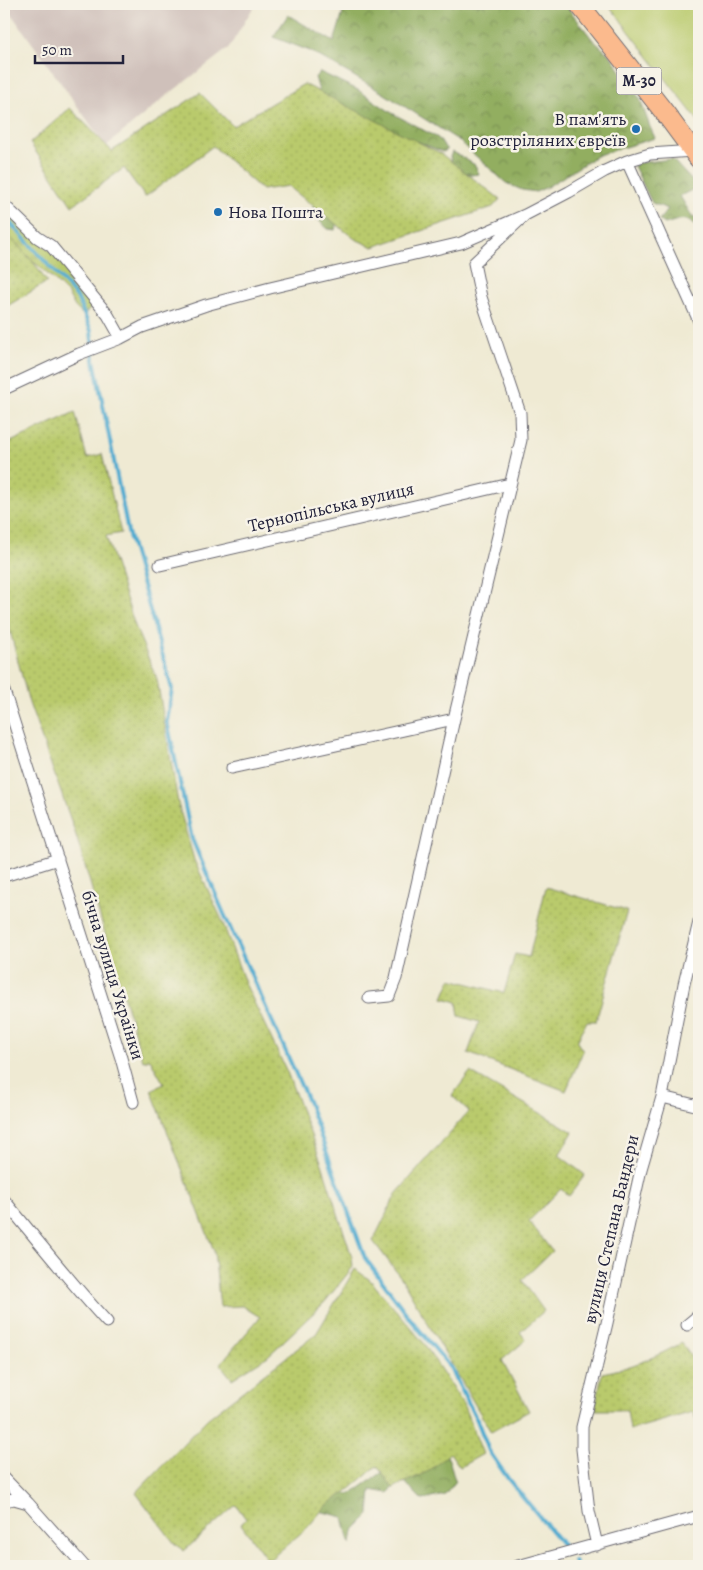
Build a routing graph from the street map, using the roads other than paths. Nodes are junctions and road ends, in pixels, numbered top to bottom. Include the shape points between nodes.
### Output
1 (579, 4) edge
2 (696, 155) edge
3 (627, 161) junction
4 (4, 205) edge
5 (525, 215) junction
6 (699, 321) edge
7 (121, 338) junction
8 (4, 389) edge
9 (510, 484) junction
10 (160, 565) dead end
11 (4, 691) edge
12 (454, 719) junction
13 (232, 768) dead end
14 (58, 859) junction
15 (4, 876) edge
16 (699, 922) edge
17 (369, 998) dead end
18 (662, 1098) junction
19 (133, 1102) dead end
20 (699, 1106) edge
21 (4, 1200) edge
22 (699, 1315) edge
23 (107, 1322) dead end
24 (687, 1324) dead end
25 (4, 1478) edge
26 (4, 1501) edge
27 (28, 1503) junction
28 (699, 1516) edge
29 (597, 1545) junction
30 (84, 1566) edge
31 (518, 1566) edge

1 - 2 highway, М-30
2 - 3 street via 650,154
3 - 5 street
3 - 6 street
4 - 7 street via 51,246 108,315
5 - 7 street via 461,243 206,305 142,327
5 - 9 street via 474,263 481,296 520,413 521,440
7 - 8 street
9 - 10 street, Тернопільська вулиця
9 - 12 street
11 - 14 street, бічна вулиця Українки
12 - 13 street
12 - 17 street via 396,978 389,996
14 - 15 street
14 - 19 street, бічна вулиця Українки
16 - 18 street, вулиця Степана Бандери
18 - 20 street
18 - 29 street, вулиця Степана Бандери via 641,1169 582,1427 589,1511
21 - 23 street via 68,1280
22 - 24 street
25 - 27 street
26 - 27 street via 14,1499
27 - 30 street
28 - 29 street
29 - 31 street

